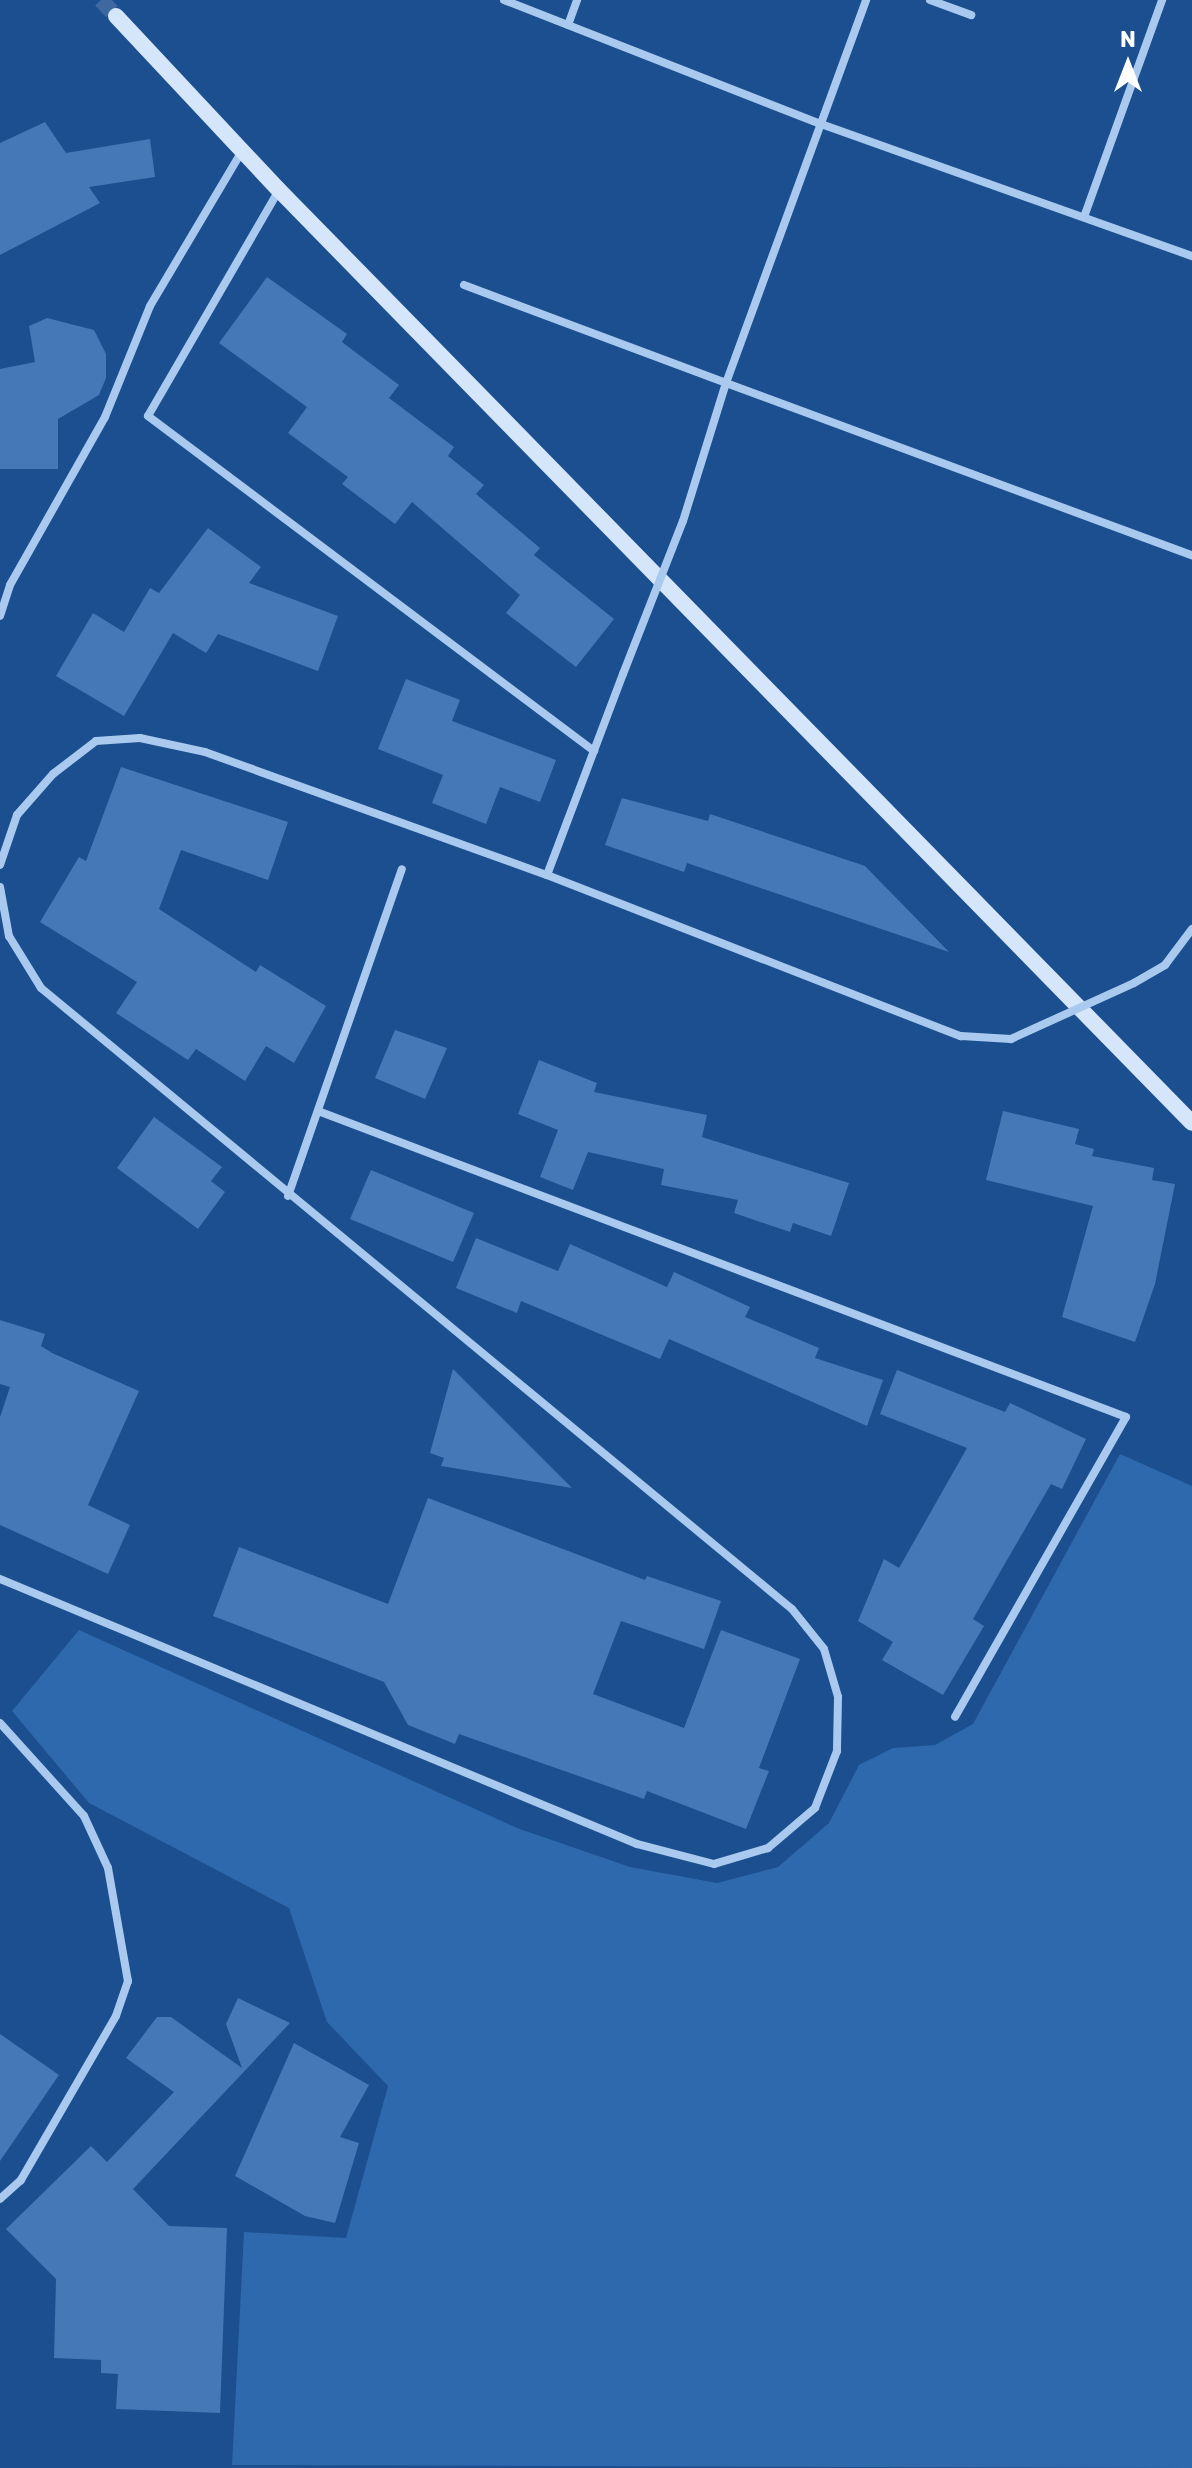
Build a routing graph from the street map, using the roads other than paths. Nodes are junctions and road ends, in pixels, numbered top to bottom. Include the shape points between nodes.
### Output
1 (504, 0) edge
2 (577, 0) edge
3 (866, 0) edge
4 (930, 0) edge
5 (1162, 0) edge
6 (971, 15) dead end
7 (116, 16) tunnel mouth
8 (568, 25) junction
9 (821, 124) junction
10 (242, 151) junction
11 (279, 190) junction
12 (1084, 217) junction
13 (1192, 256) edge
14 (464, 285) dead end
15 (726, 383) junction
16 (1192, 555) edge
17 (0, 616) edge
18 (594, 751) junction
19 (0, 865) edge
20 (402, 869) dead end
21 (547, 875) junction
22 (0, 887) edge
23 (1192, 929) edge
24 (318, 1111) junction
25 (1192, 1123) edge
26 (288, 1196) junction
27 (0, 1579) edge
28 (955, 1717) dead end
29 (0, 1723) edge
30 (0, 2199) edge

1 - 8 street
2 - 8 street
3 - 9 street
4 - 6 street
5 - 12 street
7 - 10 street
8 - 9 street
9 - 12 street
9 - 15 street
10 - 11 street
10 - 17 street via 150,306 105,417 10,585
11 - 18 street via 148,416
11 - 25 street
12 - 13 street
14 - 15 street
15 - 16 street
15 - 18 street, bridge via 683,521
18 - 21 street
19 - 21 street via 17,815 53,774 96,741 140,738 205,752
20 - 24 street
21 - 23 street, bridge via 961,1036 1011,1039 1134,983 1165,965
22 - 26 street via 9,936 41,988
24 - 26 street
24 - 28 street via 1126,1417
26 - 27 street via 792,1609 824,1649 838,1697 837,1751 815,1808 768,1848 714,1864 637,1844
29 - 30 street via 84,1816 108,1868 128,1981 116,2016 21,2180

